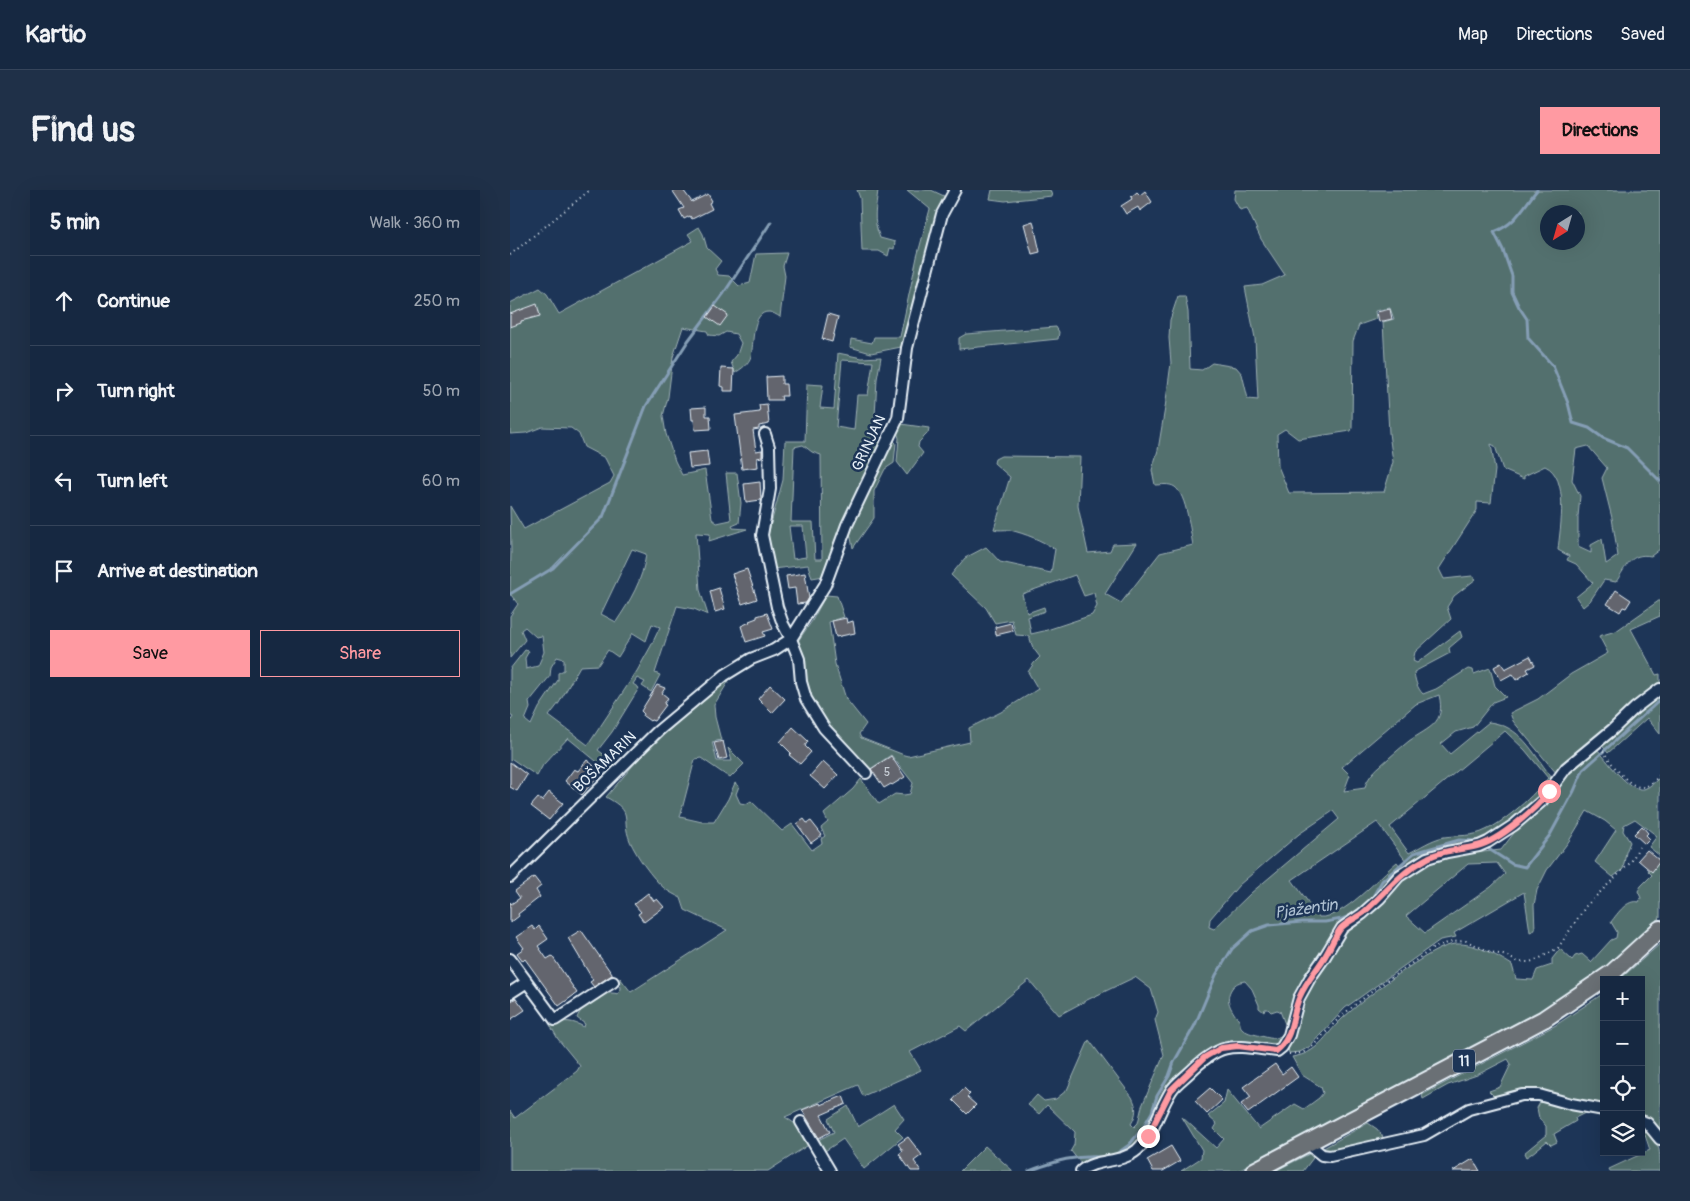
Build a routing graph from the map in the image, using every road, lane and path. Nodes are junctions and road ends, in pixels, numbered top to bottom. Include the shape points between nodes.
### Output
1 (590, 190) edge
2 (955, 190) edge
3 (510, 255) edge
4 (765, 434) dead end
5 (792, 639) junction
6 (726, 675) joint
7 (1660, 689) edge
8 (1602, 750) dead end
9 (866, 773) dead end
10 (1660, 774) edge
11 (1639, 847) dead end
12 (510, 877) edge
13 (1660, 929) edge
14 (510, 959) edge
15 (527, 982) junction
16 (613, 982) dead end
17 (510, 994) edge
18 (1276, 1051) junction
19 (1600, 1109) edge
20 (801, 1122) dead end
21 (1645, 1123) edge
22 (1660, 1139) edge
23 (1307, 1143) junction
24 (830, 1171) edge
25 (1081, 1171) edge
26 (1254, 1171) edge

1 - 3 path
2 - 5 street, GRINJAN via 942,214 907,348 898,418 847,525 825,585
4 - 5 street via 769,447 770,489 762,535 777,607
5 - 6 street, GRINJAN
5 - 9 street via 806,699 824,728
6 - 12 street, BOŠAMARIN via 658,731
7 - 18 street via 1566,768 1542,801 1514,825 1484,844 1427,858 1399,876 1374,903 1342,928 1299,998 1289,1035
8 - 10 path via 1621,775 1634,785 1648,785
11 - 18 path via 1630,862 1586,906 1558,948 1551,953 1530,962 1519,962 1466,941 1450,942 1432,949 1379,986 1341,1016 1311,1048 1292,1055
13 - 23 main road, 11 via 1612,973 1544,1019
14 - 15 street
15 - 16 street via 556,1020
15 - 17 street
18 - 25 street via 1238,1046 1221,1048 1205,1057 1171,1090 1148,1136 1136,1150 1122,1158 1087,1166
19 - 23 street via 1539,1095 1522,1095 1469,1109 1424,1135 1330,1156 1322,1156
20 - 24 street
21 - 22 street
23 - 26 main road, 11

